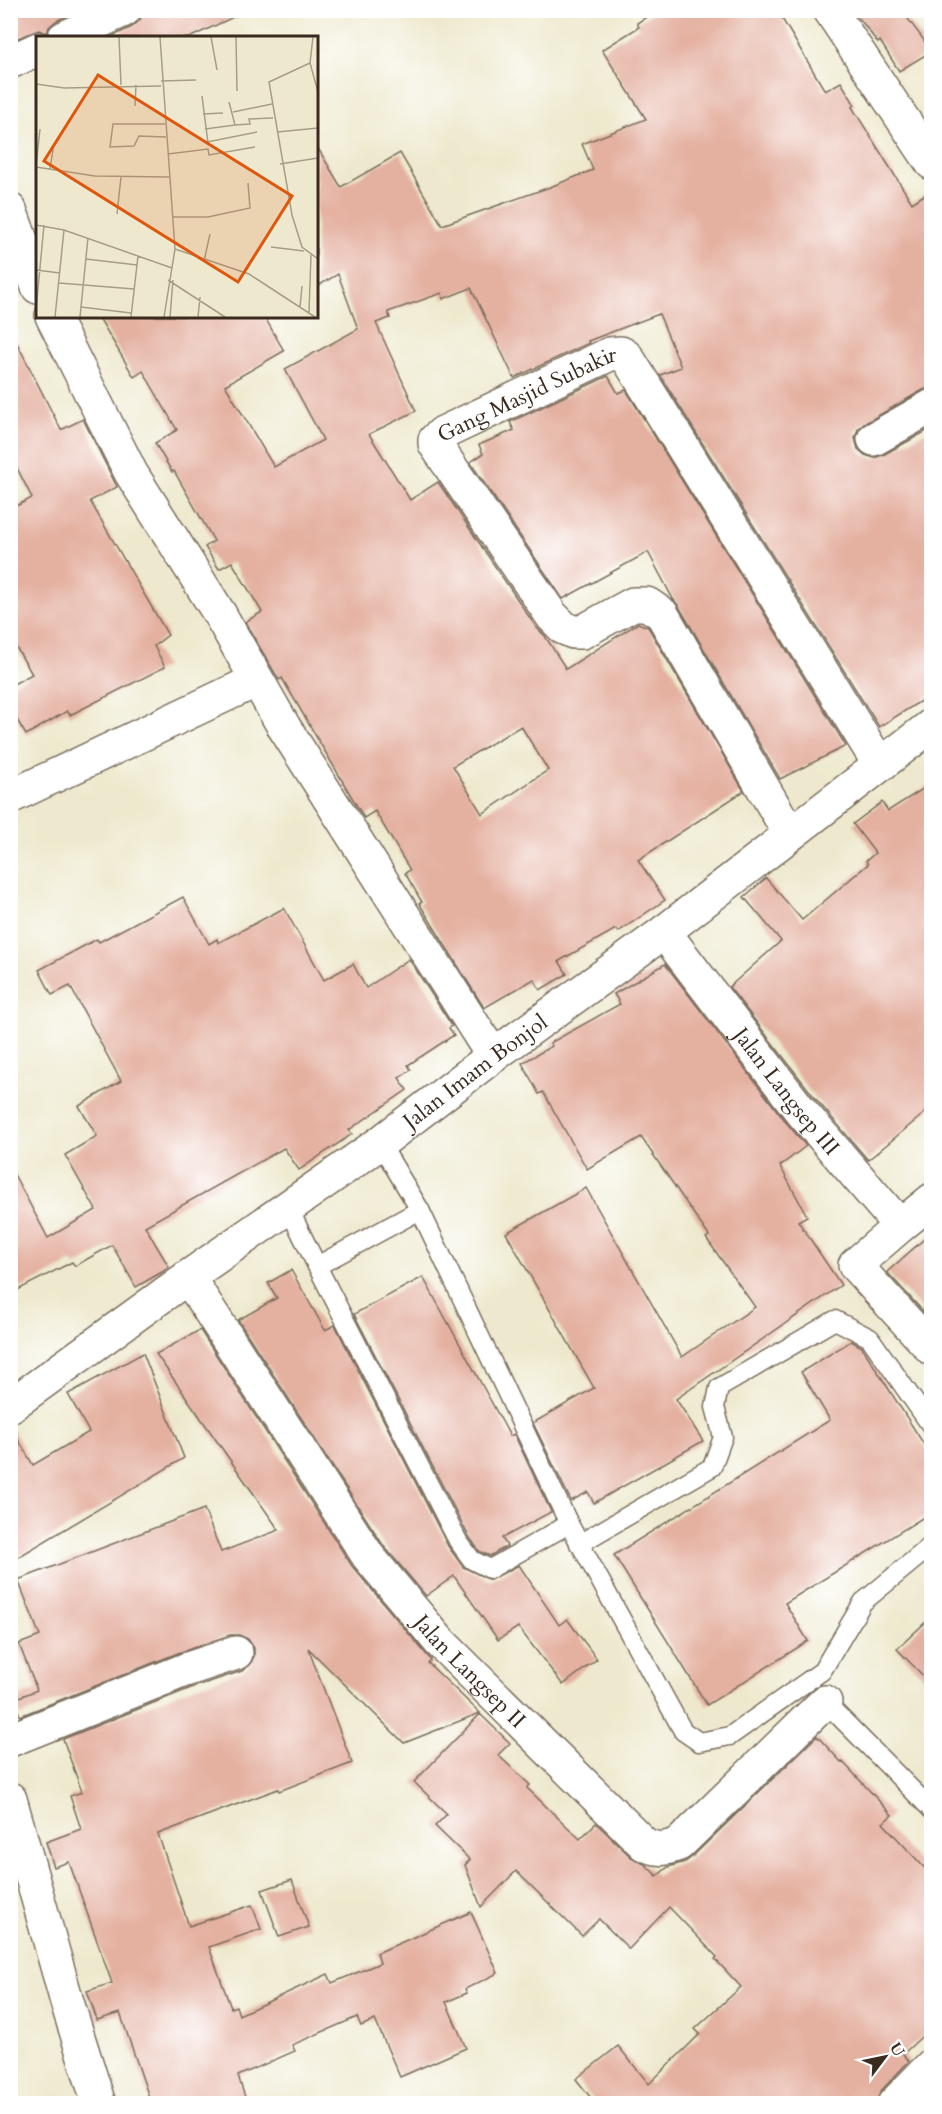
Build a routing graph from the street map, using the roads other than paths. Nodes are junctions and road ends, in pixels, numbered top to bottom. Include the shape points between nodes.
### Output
1 (124, 10) edge
2 (830, 10) edge
3 (68, 36) edge
4 (36, 51) edge
5 (10, 62) edge
6 (932, 163) edge
7 (10, 210) edge
8 (36, 281) edge
9 (53, 318) edge
10 (932, 406) edge
11 (874, 439) dead end
12 (257, 680) junction
13 (932, 725) edge
14 (880, 765) junction
15 (10, 797) edge
16 (790, 834) junction
17 (664, 932) junction
18 (493, 1056) junction
19 (380, 1143) junction
20 (932, 1200) edge
21 (288, 1207) junction
22 (420, 1210) junction
23 (890, 1235) junction
24 (317, 1266) junction
25 (188, 1277) junction
26 (932, 1349) edge
27 (10, 1406) edge
28 (932, 1427) edge
29 (569, 1524) junction
30 (579, 1544) junction
31 (932, 1545) edge
32 (236, 1653) dead end
33 (825, 1702) joint
34 (10, 1740) edge
35 (10, 1799) edge
36 (932, 1810) edge
37 (932, 2065) edge
38 (99, 2103) edge
39 (894, 2103) edge

1 - 3 street
2 - 6 street
4 - 5 street
7 - 8 street
9 - 12 street via 131,473
10 - 11 street
12 - 15 street
12 - 18 street
13 - 14 street, Jalan Imam Bonjol
14 - 16 street, Jalan Imam Bonjol
14 - 16 street, Gang Masjid Subakir via 627,357 610,354 435,440 542,603 564,628 582,632 633,604 647,604 662,614
16 - 17 street, Jalan Imam Bonjol
17 - 18 street, Jalan Imam Bonjol
17 - 23 street, Jalan Langsep III
18 - 19 street, Jalan Imam Bonjol
19 - 21 street, Jalan Imam Bonjol
19 - 22 lane
20 - 23 street
21 - 24 lane
21 - 25 street, Jalan Imam Bonjol
22 - 24 lane
22 - 29 lane
23 - 26 street via 855,1265
24 - 29 lane via 458,1541 472,1560 490,1569
25 - 27 street, Jalan Imam Bonjol
25 - 33 street, Jalan Langsep II via 368,1556 439,1641 644,1844 663,1850 679,1844
28 - 30 lane via 870,1338 835,1320 719,1388 716,1407 723,1437 712,1467
29 - 30 lane
30 - 31 lane via 683,1731 699,1742 730,1736 822,1671 863,1602
32 - 34 street
33 - 36 lane
35 - 38 street
37 - 39 street

